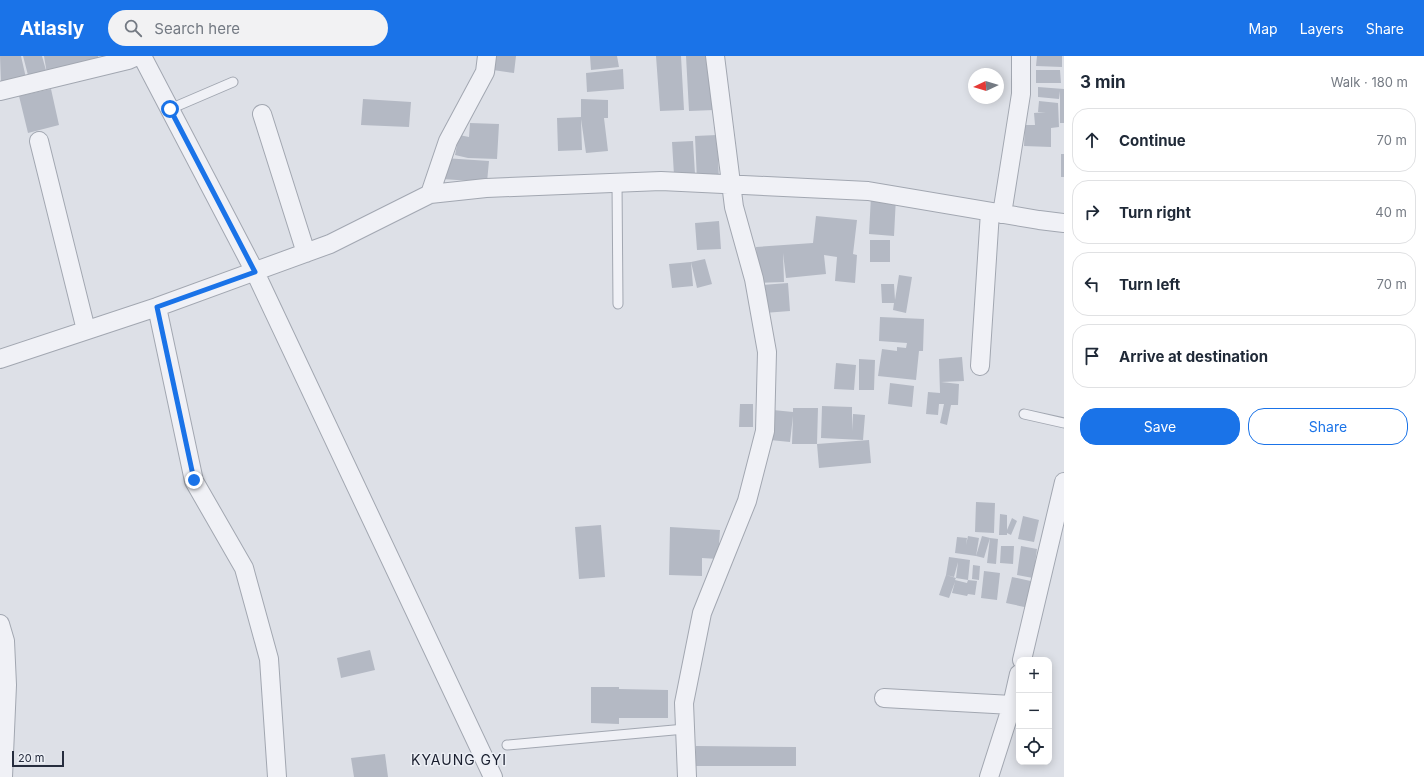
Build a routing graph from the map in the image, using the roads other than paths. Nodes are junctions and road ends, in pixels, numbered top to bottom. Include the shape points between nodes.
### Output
1 (137, 56) edge
2 (142, 56) edge
3 (487, 56) edge
4 (715, 56) edge
5 (1021, 56) edge
6 (233, 82) dead end
7 (0, 91) edge
8 (170, 109) junction
9 (262, 114) dead end
10 (39, 141) dead end
11 (617, 183) junction
12 (731, 184) junction
13 (430, 194) junction
14 (996, 213) junction
15 (1064, 222) edge
16 (306, 253) junction
17 (255, 272) junction
18 (618, 304) dead end
19 (157, 307) junction
20 (86, 330) junction
21 (0, 359) edge
22 (980, 366) dead end
23 (1024, 414) dead end
24 (1064, 423) edge
25 (1064, 482) edge
26 (0, 624) edge
27 (1023, 657) edge
28 (1016, 687) edge
29 (884, 698) dead end
30 (1012, 704) junction
31 (685, 729) junction
32 (507, 745) dead end
33 (4, 777) edge
34 (277, 777) edge
35 (493, 777) edge
36 (687, 777) edge
37 (989, 777) edge

1 - 7 street
2 - 8 street
3 - 13 street via 485,72 448,141
4 - 12 street
5 - 14 street via 1021,94
6 - 8 lane
8 - 17 street
9 - 16 street
10 - 20 street
11 - 12 street via 661,181
11 - 13 street via 486,188
11 - 18 lane
12 - 14 street via 868,191
12 - 31 street via 734,207 754,279 767,352 765,431 748,501 702,613 684,703
13 - 16 street via 330,244
14 - 15 street
14 - 22 street
16 - 17 street
17 - 19 street
17 - 35 street
19 - 20 street
19 - 34 street via 194,480 244,568 269,659
20 - 21 street
23 - 24 lane
25 - 27 street
26 - 33 street via 5,641 7,685
28 - 30 street
29 - 30 street
30 - 37 street
31 - 32 lane
31 - 36 street

